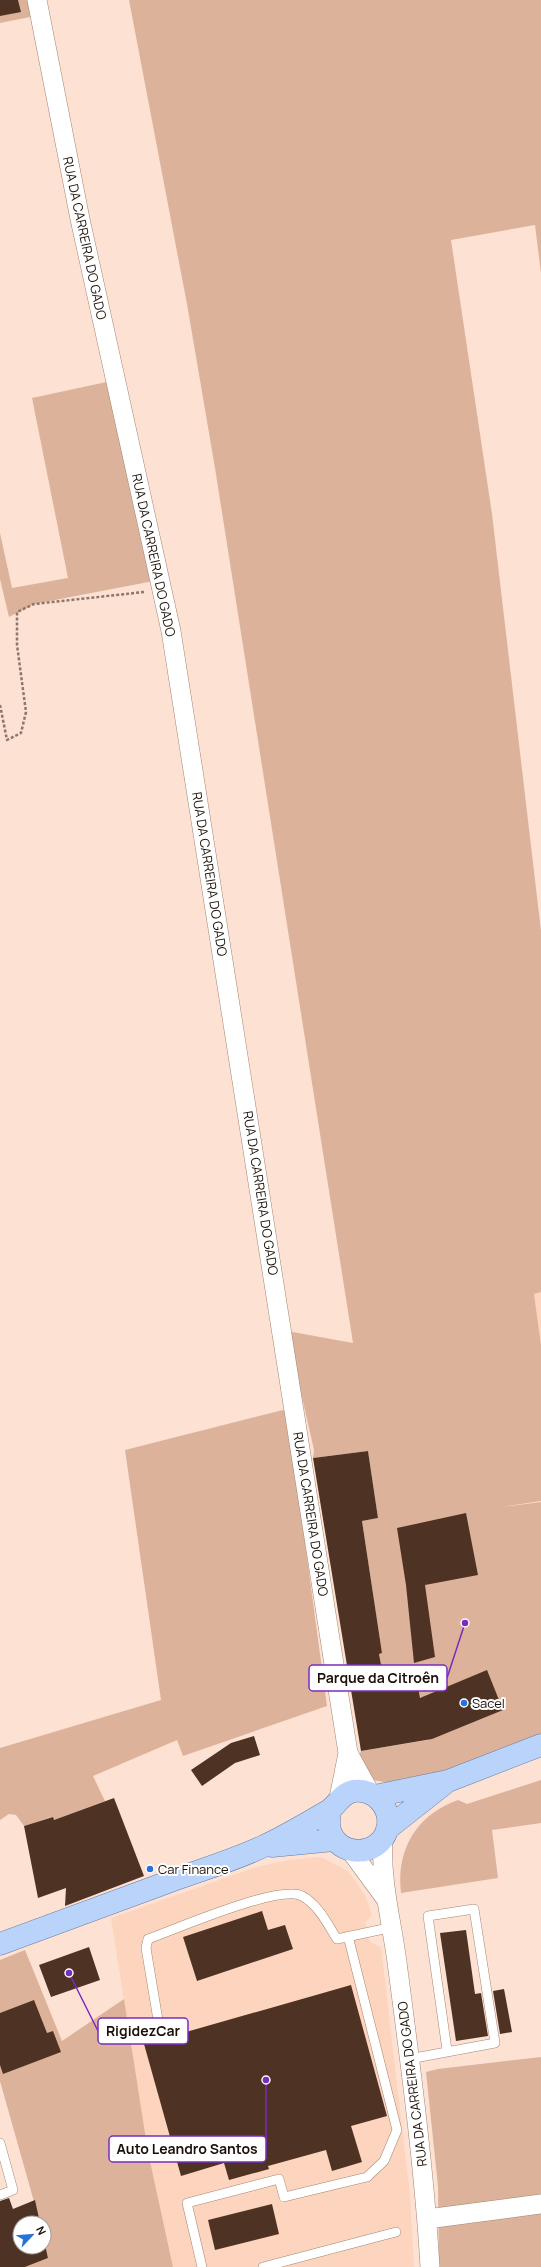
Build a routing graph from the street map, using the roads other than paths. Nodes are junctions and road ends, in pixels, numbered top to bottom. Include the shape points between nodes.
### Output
1 (37, 0) edge
2 (541, 1745) edge
3 (348, 1753) junction
4 (448, 1781) junction
5 (372, 1795) junction
6 (334, 1804) junction
7 (385, 1834) junction
8 (342, 1845) junction
9 (264, 1847) junction
10 (388, 1902) junction
11 (393, 1927) junction
12 (348, 1936) junction
13 (0, 1944) edge
14 (159, 2026) dead end
15 (447, 2050) junction
16 (409, 2058) junction
17 (0, 2143) edge
18 (0, 2195) edge
19 (541, 2204) edge
20 (427, 2219) junction
21 (396, 2232) dead end
22 (202, 2267) edge
23 (263, 2267) edge
24 (430, 2267) edge

1 - 3 street, RUA DA CARREIRA DO GADO via 80,220 171,631
2 - 4 main road
3 - 5 street
3 - 6 street
4 - 5 main road
4 - 7 main road
5 - 6 main road via 354,1791
5 - 7 main road via 386,1810
6 - 8 main road via 328,1823
6 - 9 main road
7 - 8 main road via 369,1849
7 - 10 street, RUA DA CARREIRA DO GADO via 382,1859
8 - 9 main road
8 - 10 street
9 - 13 main road
10 - 11 street, RUA DA CARREIRA DO GADO
11 - 12 lane
11 - 16 street, RUA DA CARREIRA DO GADO
12 - 14 lane via 337,1938 322,1914 302,1896 289,1894 263,1897 148,1940 146,1948
12 - 22 lane via 397,2130 384,2162 367,2177 284,2197 279,2179 187,2203
15 - 15 lane via 495,2042 474,1909 428,1916
15 - 16 lane
16 - 20 street, RUA DA CARREIRA DO GADO
17 - 18 lane via 13,2190
19 - 20 street
20 - 24 street, RUA DA CARREIRA DO GADO
21 - 23 lane

